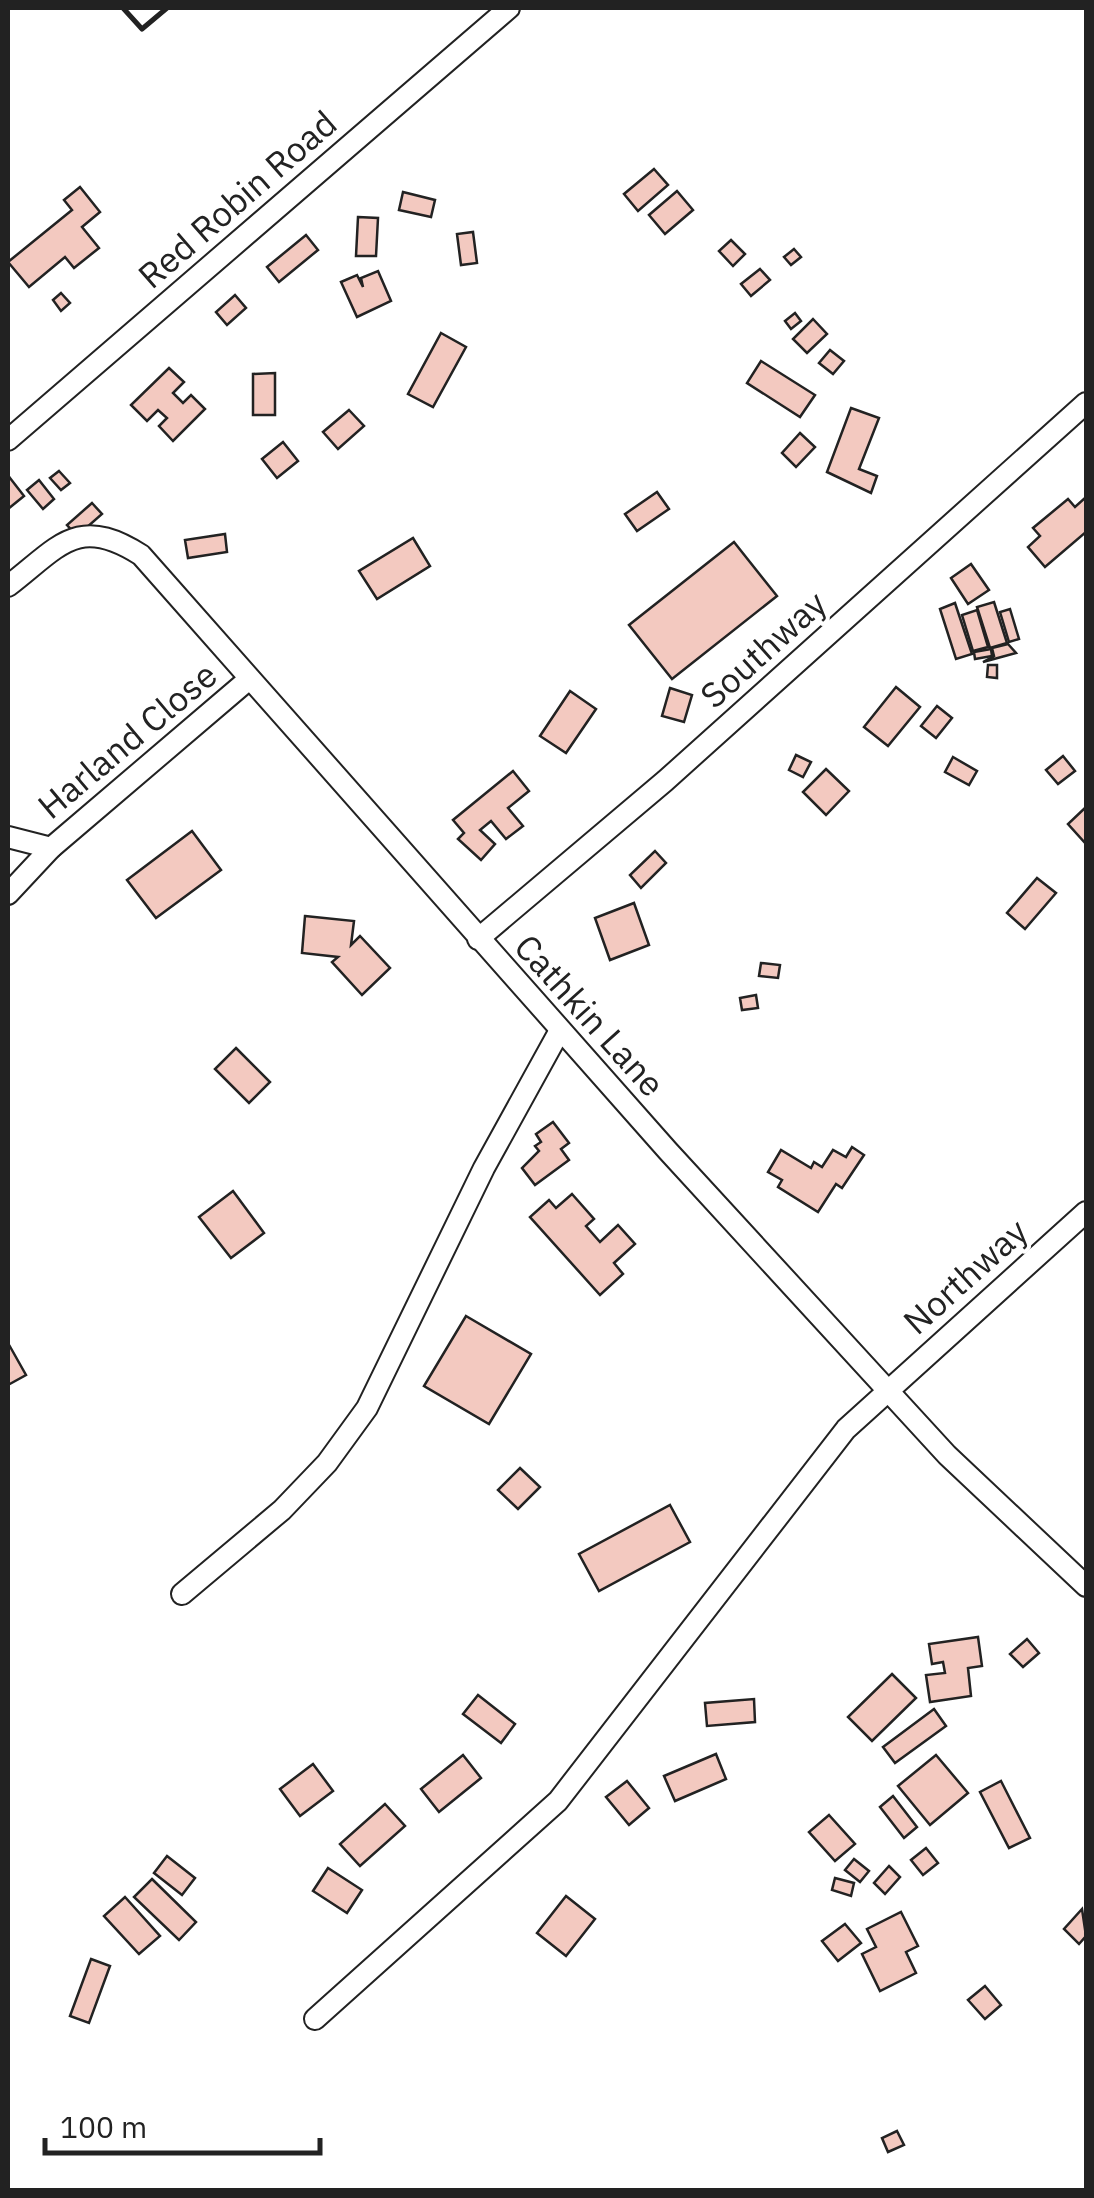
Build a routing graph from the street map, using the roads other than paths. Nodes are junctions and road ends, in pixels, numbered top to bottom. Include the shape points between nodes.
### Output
1 (509, 8) edge
2 (1086, 402) edge
3 (8, 440) edge
4 (8, 586) edge
5 (248, 680) junction
6 (8, 837) edge
7 (51, 848) junction
8 (8, 894) edge
9 (478, 939) junction
10 (559, 1032) junction
11 (1086, 1212) edge
12 (888, 1389) junction
13 (1086, 1586) edge
14 (182, 1594) dead end
15 (315, 2019) dead end

1 - 3 street, Red Robin Road
2 - 9 street, Southway via 665,781
4 - 5 street, Cathkin Lane via 76,538 102,533 141,554
5 - 7 street, Harland Close
5 - 9 street, Cathkin Lane
6 - 7 street
7 - 8 street, Harland Close
9 - 10 street, Cathkin Lane
10 - 12 street, Cathkin Lane
10 - 14 street via 367,1408 282,1510
11 - 12 street, Northway
12 - 13 street, Cathkin Lane via 948,1456
12 - 15 street, Northway via 823,1458 558,1801

